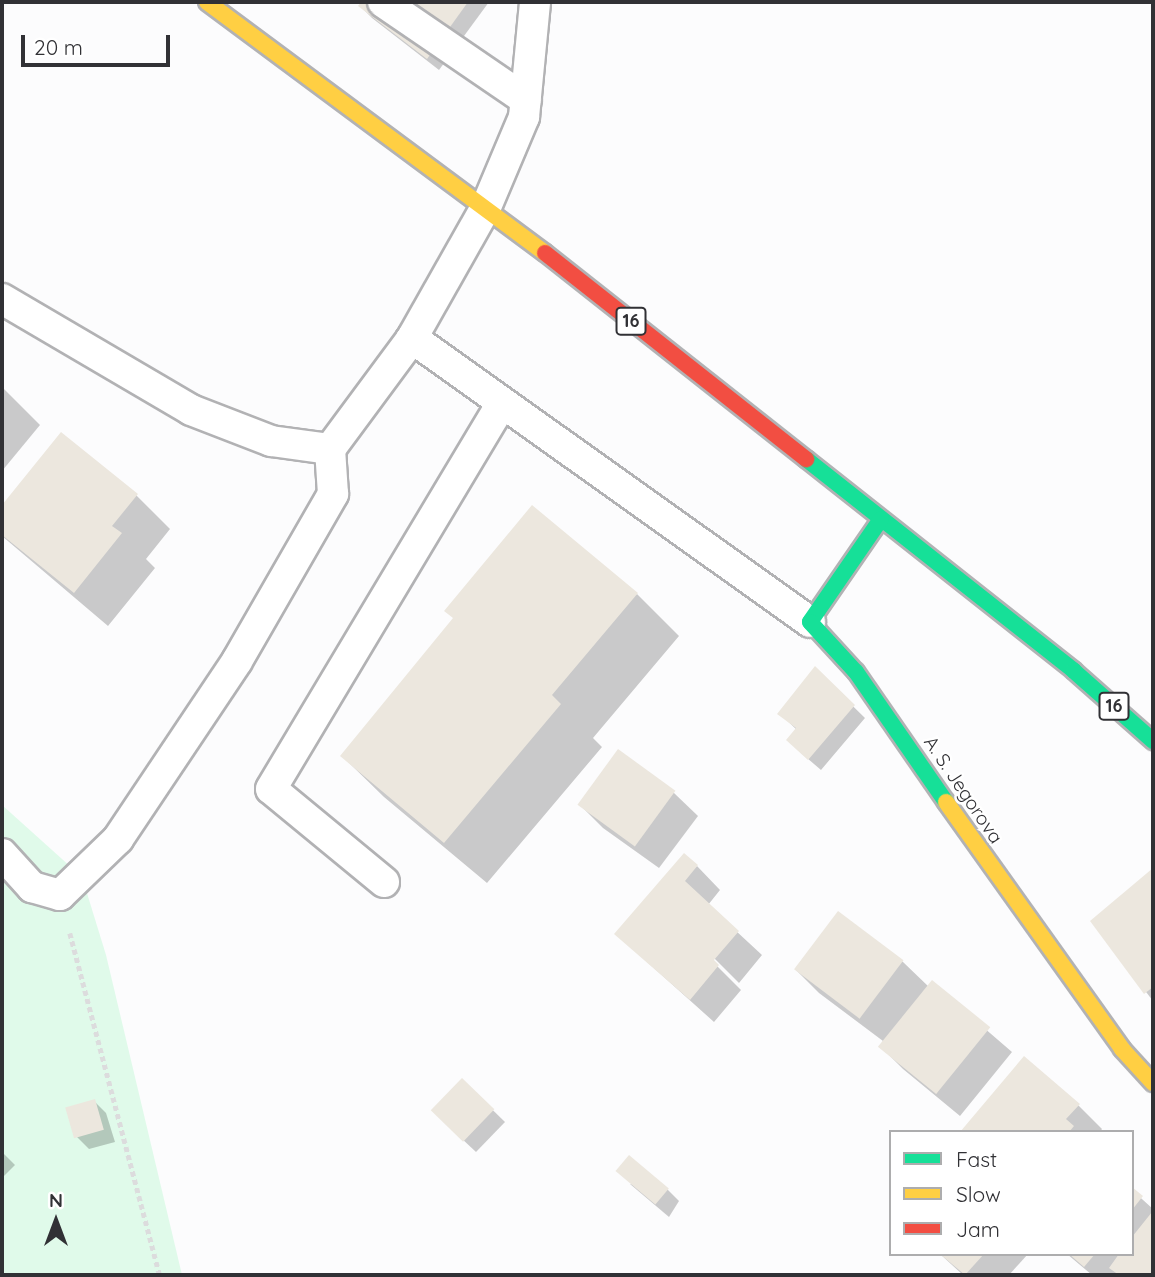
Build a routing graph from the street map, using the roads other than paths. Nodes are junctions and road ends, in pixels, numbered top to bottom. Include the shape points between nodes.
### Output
1 (207, 2) edge
2 (383, 2) edge
3 (535, 2) edge
4 (526, 100) junction
5 (486, 207) junction
6 (2, 299) edge
7 (412, 338) junction
8 (501, 404) junction
9 (330, 449) junction
10 (881, 519) junction
11 (810, 622) junction
12 (1153, 741) edge
13 (2, 854) edge
14 (384, 882) dead end
15 (1153, 1083) edge

1 - 5 main road, 16
2 - 4 lane
3 - 4 lane
4 - 5 lane via 524,117
5 - 7 lane
5 - 10 main road, 16
6 - 9 lane via 191,410 271,441
7 - 8 lane
7 - 9 lane
8 - 11 lane
8 - 14 lane via 271,789
9 - 13 lane via 333,494 237,661 118,839 60,895 32,887
10 - 11 main road
10 - 12 main road, 16 via 1074,670
11 - 15 main road, A. S. Jegorova via 856,672 977,849 1122,1049

